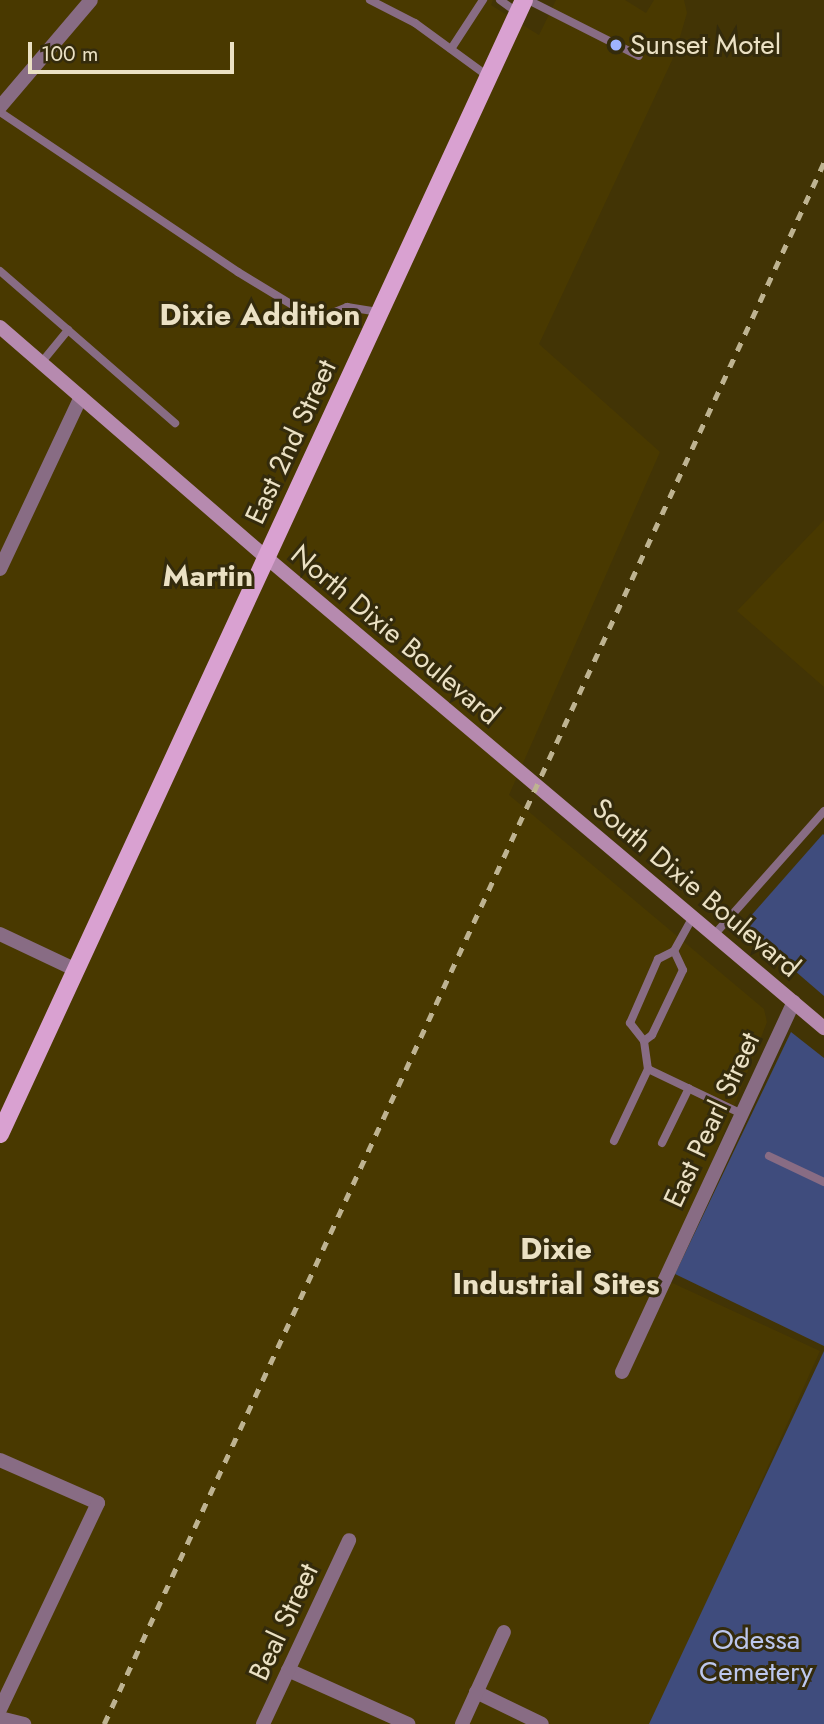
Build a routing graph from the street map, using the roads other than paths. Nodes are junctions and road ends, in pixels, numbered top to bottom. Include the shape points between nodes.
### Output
1 (91, 0) edge
2 (370, 0) edge
3 (483, 0) edge
4 (500, 0) edge
5 (523, 4) edge
6 (451, 49) junction
7 (639, 56) dead end
8 (489, 77) junction
9 (0, 109) edge
10 (0, 271) edge
11 (380, 312) junction
12 (0, 327) edge
13 (68, 330) junction
14 (41, 363) junction
15 (81, 397) junction
16 (175, 423) dead end
17 (267, 558) junction
18 (0, 569) edge
19 (536, 786) joint
20 (824, 811) edge
21 (693, 917) junction
22 (0, 934) edge
23 (714, 935) junction
24 (674, 951) junction
25 (76, 970) junction
26 (794, 1002) junction
27 (824, 1028) edge
28 (644, 1041) junction
29 (649, 1069) junction
30 (688, 1088) junction
31 (742, 1114) junction
32 (0, 1134) edge
33 (614, 1141) dead end
34 (662, 1143) dead end
35 (769, 1156) dead end
36 (824, 1182) edge
37 (622, 1372) dead end
38 (0, 1460) edge
39 (349, 1540) dead end
40 (504, 1632) dead end
41 (288, 1670) junction
42 (476, 1692) junction
43 (0, 1709) edge
44 (0, 1718) edge
45 (24, 1724) edge
46 (263, 1724) edge
47 (408, 1724) edge
48 (462, 1724) edge
49 (542, 1724) edge

1 - 9 street
2 - 6 lane via 415,23
3 - 6 lane
4 - 5 lane
5 - 7 lane
5 - 8 main road, East 2nd Street
6 - 8 lane
8 - 11 main road, East 2nd Street
9 - 11 lane via 238,272 312,317 347,307
10 - 13 lane
11 - 17 main road, East 2nd Street
12 - 14 main road, North Dixie Boulevard
13 - 14 lane
13 - 16 lane
14 - 15 main road, North Dixie Boulevard
15 - 17 main road, North Dixie Boulevard
15 - 18 street
17 - 19 main road, North Dixie Boulevard
17 - 25 main road, East 2nd Street
19 - 21 main road, South Dixie Boulevard
20 - 23 lane
21 - 23 main road, South Dixie Boulevard
21 - 24 lane
22 - 25 street
23 - 26 main road, South Dixie Boulevard
24 - 28 lane via 683,970 652,1035
24 - 28 lane via 658,959 631,1023
25 - 32 main road, East 2nd Street
26 - 27 main road, South Dixie Boulevard
26 - 31 street, East Pearl Street
28 - 29 lane
29 - 30 lane
29 - 33 lane
30 - 31 lane
30 - 34 lane
31 - 37 street, East Pearl Street
35 - 36 lane
38 - 43 street via 98,1503
39 - 41 street, Beal Street
40 - 42 street
41 - 46 street, Beal Street
41 - 47 street
42 - 48 street
42 - 49 street
44 - 45 street

